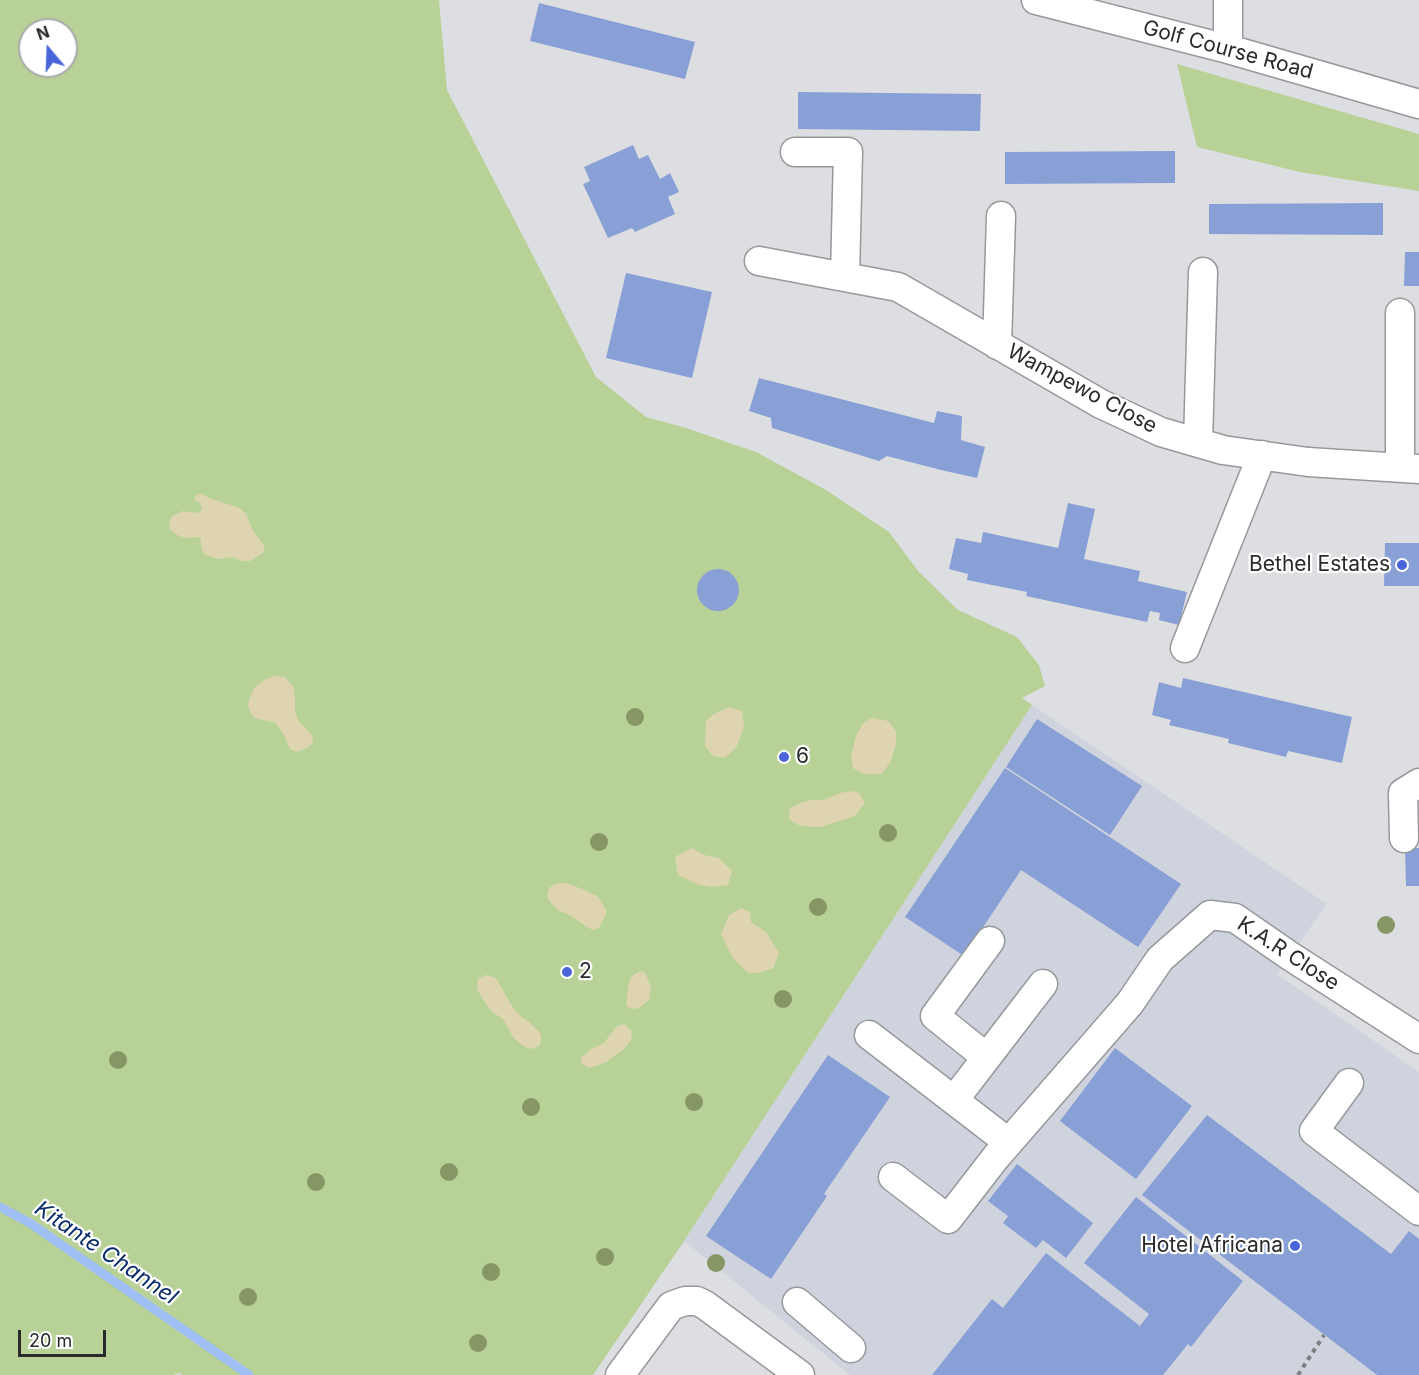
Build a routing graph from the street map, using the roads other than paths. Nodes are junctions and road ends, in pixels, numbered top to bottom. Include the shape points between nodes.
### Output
1 (1036, 0) edge
2 (1228, 0) edge
3 (1228, 49) junction
4 (1419, 104) edge
5 (795, 152) dead end
6 (1001, 216) dead end
7 (759, 261) dead end
8 (1203, 272) dead end
9 (845, 278) junction
10 (1400, 313) dead end
11 (997, 345) junction
12 (1198, 442) junction
13 (1262, 455) junction
14 (1410, 468) edge
15 (1185, 648) dead end
16 (1419, 783) edge
17 (1404, 838) dead end
18 (990, 941) dead end
19 (1043, 984) dead end
20 (869, 1035) dead end
21 (1419, 1039) edge
22 (986, 1057) junction
23 (1349, 1083) dead end
24 (954, 1100) junction
25 (1008, 1142) junction
26 (893, 1177) dead end
27 (1419, 1211) edge
28 (797, 1302) dead end
29 (851, 1348) dead end
30 (620, 1375) edge
31 (800, 1375) edge

1 - 3 street, Golf Course Road
2 - 3 street
3 - 4 street, Golf Course Road
5 - 9 street via 848,152
6 - 11 street
7 - 9 street, Wampewo Close
8 - 12 street
9 - 11 street, Wampewo Close via 898,287
10 - 14 street
11 - 12 street, Wampewo Close via 1101,404 1161,432
12 - 13 street, Wampewo Close via 1222,450
13 - 14 street, Wampewo Close
13 - 15 street
16 - 17 street via 1403,793
18 - 22 street via 935,1016
19 - 22 street
20 - 24 street
21 - 25 street, K.A.R Close via 1235,918 1210,915 1160,959 1130,1003
22 - 24 street
23 - 27 street via 1314,1131
24 - 25 street
25 - 26 street, K.A.R Close via 948,1220
28 - 29 street
30 - 31 street via 671,1306 697,1301

